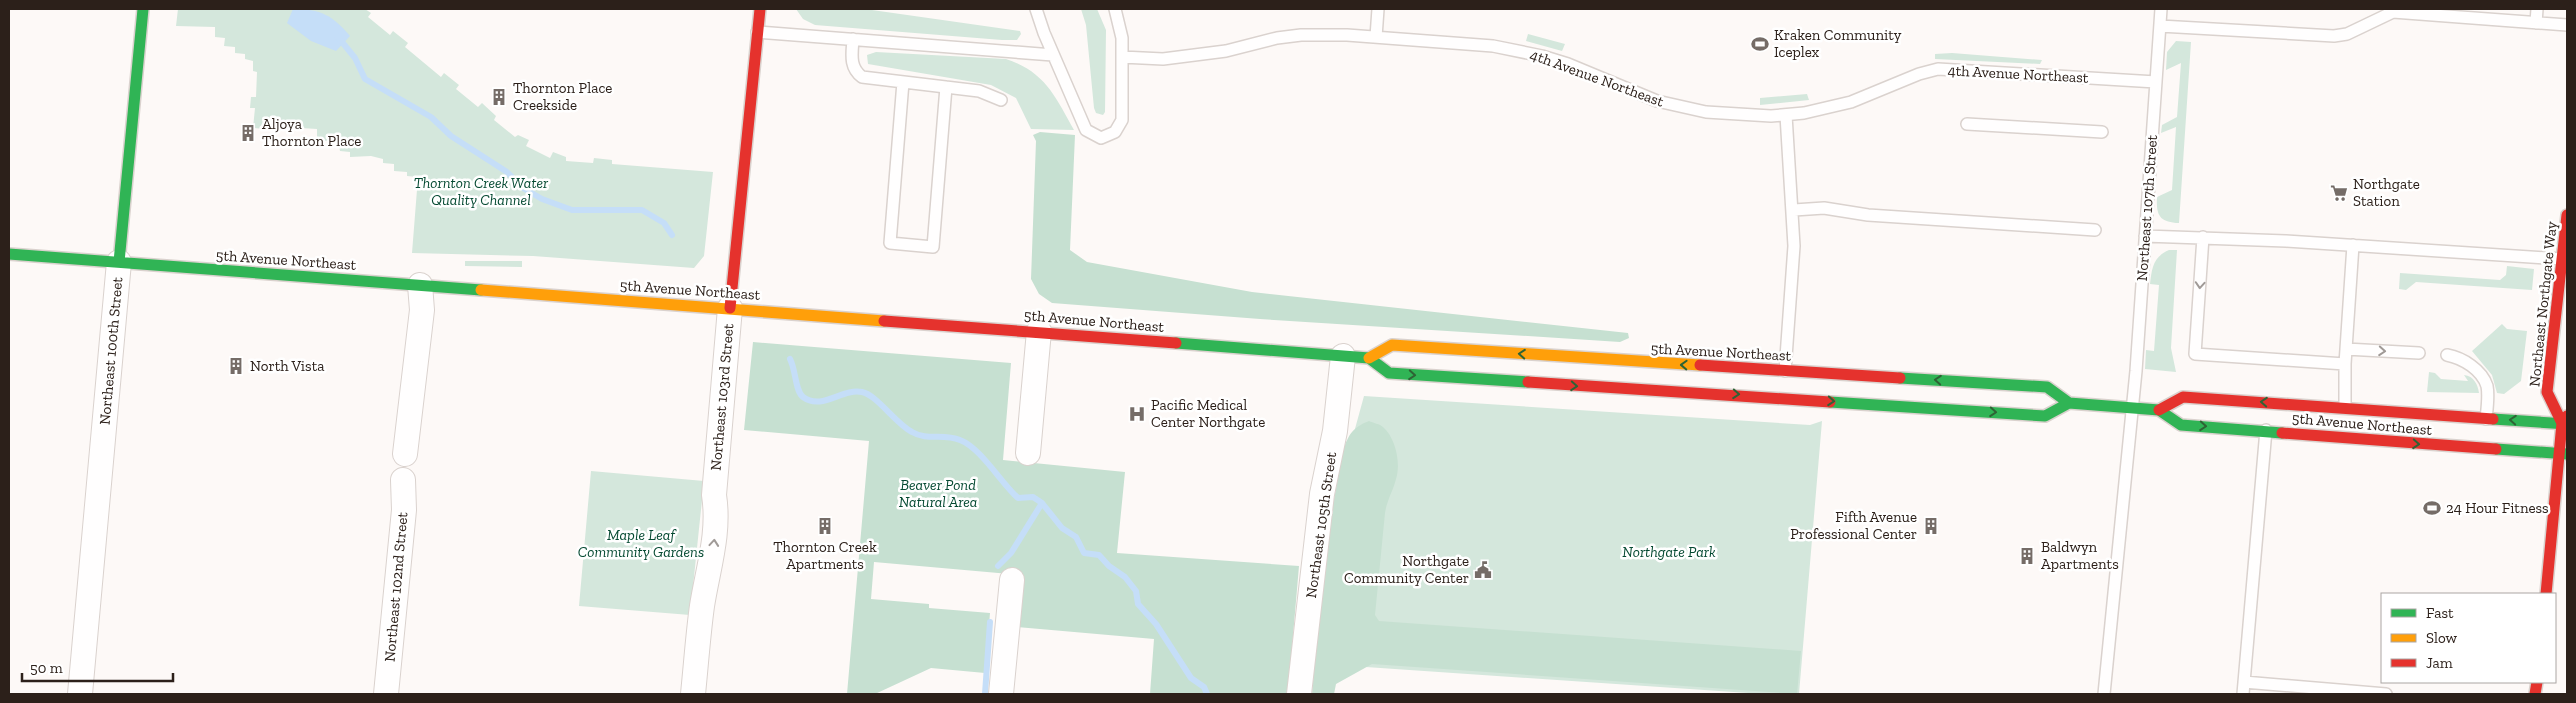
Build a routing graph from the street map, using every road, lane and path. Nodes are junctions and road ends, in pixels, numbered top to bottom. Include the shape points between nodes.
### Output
1 (143, 9) edge
2 (760, 9) edge
3 (1036, 9) edge
4 (1115, 9) edge
5 (1378, 9) edge
6 (2161, 9) edge
7 (2537, 9) edge
8 (2489, 14) edge
9 (2536, 23) junction
10 (2567, 25) edge
11 (2160, 26) junction
12 (757, 32) junction
13 (1376, 37) junction
14 (853, 39) junction
15 (1053, 55) junction
16 (1122, 57) junction
17 (903, 82) junction
18 (2156, 82) junction
19 (946, 87) junction
20 (1001, 100) dead end
21 (1786, 115) junction
22 (1967, 124) dead end
23 (2102, 132) dead end
24 (1794, 210) junction
25 (2567, 215) edge
26 (2095, 230) dead end
27 (2145, 236) junction
28 (2203, 237) junction
29 (2353, 245) junction
30 (9, 254) edge
31 (2562, 260) junction
32 (119, 262) junction
33 (420, 285) junction
34 (730, 308) junction
35 (1038, 331) junction
36 (2346, 349) junction
37 (2419, 353) dead end
38 (2448, 355) dead end
39 (1343, 356) junction
40 (1368, 358) junction
41 (2345, 364) junction
42 (1784, 384) junction
43 (2070, 403) junction
44 (2132, 408) junction
45 (2344, 408) junction
46 (2159, 410) junction
47 (2486, 418) junction
48 (2566, 421) edge
49 (2266, 430) junction
50 (1028, 453) dead end
51 (405, 454) dead end
52 (2563, 454) edge
53 (403, 480) dead end
54 (1012, 580) dead end
55 (2546, 593) edge
56 (2244, 682) junction
57 (1299, 693) edge
58 (80, 694) edge
59 (386, 694) edge
60 (693, 694) edge
61 (1000, 694) edge
62 (2104, 694) edge
63 (2242, 694) edge
64 (2386, 694) edge

1 - 32 main road, Northeast 100th Street
2 - 12 main road, Northeast 103rd Street
3 - 15 lane
4 - 16 lane via 1121,25
5 - 13 lane
6 - 11 lane, Northeast 107th Street
7 - 9 lane
8 - 9 lane
8 - 11 lane via 2393,12 2347,34 2334,36
9 - 10 lane
11 - 18 lane, Northeast 107th Street
12 - 14 lane
12 - 34 main road, Northeast 103rd Street
13 - 16 lane, 4th Avenue Northeast via 1301,35 1226,51 1172,58
13 - 21 lane, 4th Avenue Northeast via 1519,50 1568,64 1637,94 1674,105 1706,112
14 - 15 lane
14 - 17 lane via 852,64 856,72 870,79
15 - 16 lane via 1086,130 1097,137 1115,132 1122,120
17 - 19 lane
17 - 19 lane via 890,243 933,247
18 - 21 lane, 4th Avenue Northeast via 1938,69 1851,102
18 - 27 lane, Northeast 107th Street
19 - 20 lane via 979,91
21 - 24 lane
22 - 23 lane
24 - 26 lane via 1824,208 1868,215
24 - 42 lane
25 - 31 main road, Northeast Northgate Way
27 - 28 lane
27 - 44 lane, Northeast 107th Street
28 - 29 lane
28 -> 41 lane via 2195,354
29 - 31 lane
29 - 36 lane
30 - 32 main road, 5th Avenue Northeast
31 - 48 main road, Northeast Northgate Way via 2547,392
32 - 33 main road, 5th Avenue Northeast
32 - 58 street, Northeast 100th Street
33 - 34 main road, 5th Avenue Northeast
33 - 51 street via 421,315
34 - 35 main road, 5th Avenue Northeast
60 -> 34 street, Northeast 103rd Street via 702,606 714,548 714,495
35 - 39 main road, 5th Avenue Northeast
35 - 50 street
36 -> 37 lane
36 - 41 lane
38 - 47 lane via 2464,360 2483,379 2488,392
39 - 40 main road, 5th Avenue Northeast
39 - 57 street, Northeast 105th Street via 1335,431 1322,494
40 -> 42 main road, 5th Avenue Northeast via 1390,373
42 -> 40 main road, 5th Avenue Northeast via 1392,345
41 - 45 lane
43 -> 42 main road, 5th Avenue Northeast via 2047,387
42 -> 43 main road, 5th Avenue Northeast via 2045,416
43 - 44 main road
44 - 46 main road
44 - 62 lane, Northeast 107th Street
45 -> 46 main road, 5th Avenue Northeast via 2183,397
45 - 47 main road, 5th Avenue Northeast
46 -> 49 main road, 5th Avenue Northeast via 2181,425
48 -> 47 main road, 5th Avenue Northeast
48 - 52 main road
49 -> 52 main road, 5th Avenue Northeast
49 - 56 lane
52 - 55 main road
53 - 59 street, Northeast 102nd Street via 404,510
54 - 61 street
56 - 63 lane
56 - 64 lane

